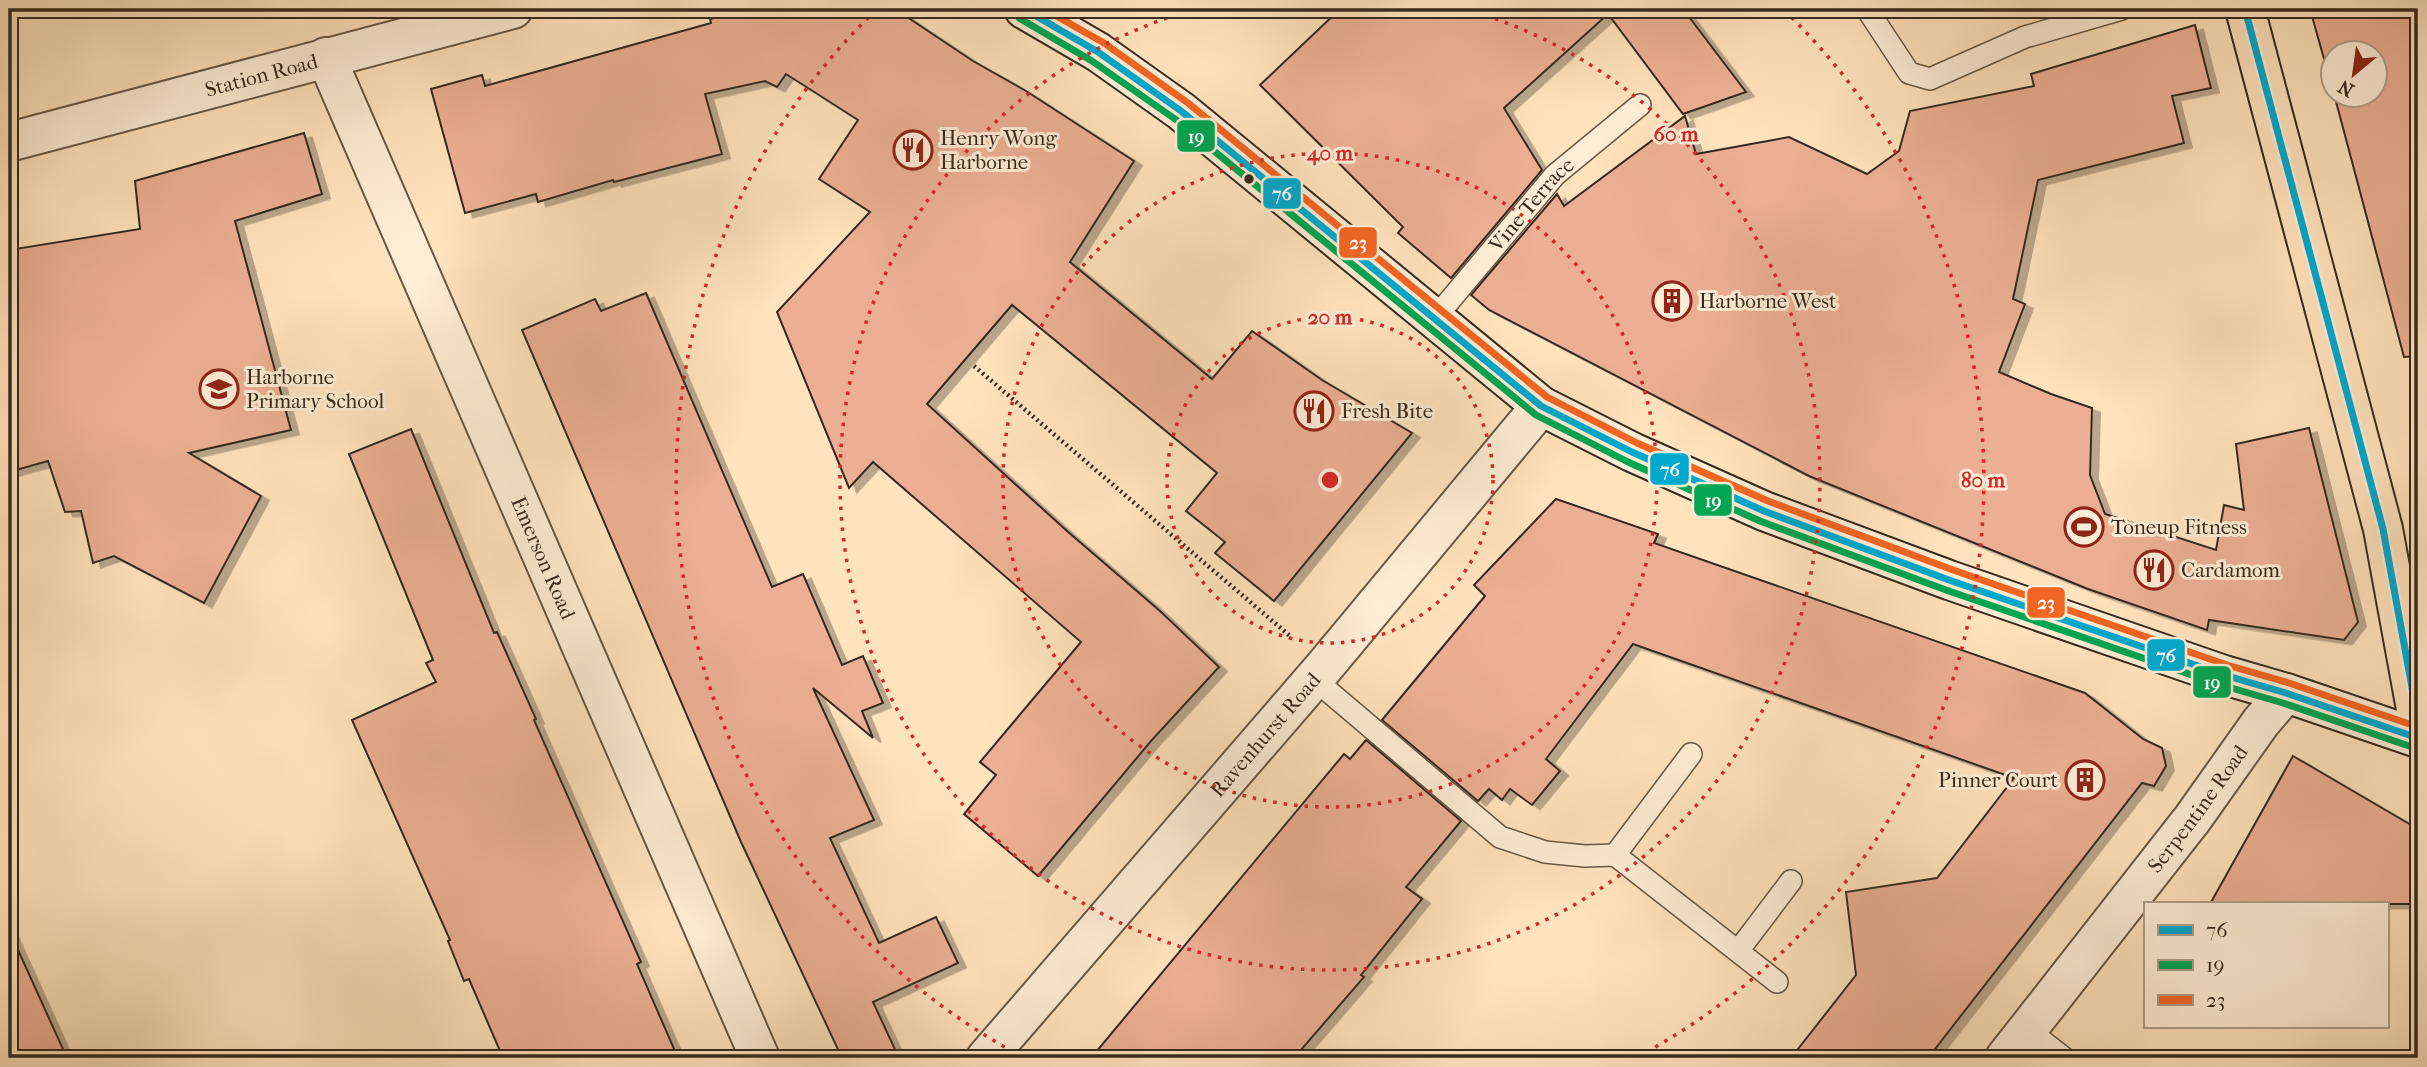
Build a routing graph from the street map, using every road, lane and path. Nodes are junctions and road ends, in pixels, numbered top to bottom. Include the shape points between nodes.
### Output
1 (513, 9) edge
2 (1024, 9) edge
3 (1867, 9) edge
4 (2122, 9) edge
5 (2245, 9) edge
6 (326, 57) junction
7 (1640, 105) dead end
8 (9, 142) edge
9 (1435, 318) junction
10 (974, 366) dead end
11 (1541, 406) junction
12 (1320, 672) junction
13 (2286, 693) junction
14 (2418, 720) edge
15 (2418, 738) edge
16 (1691, 754) dead end
17 (1615, 855) junction
18 (1791, 881) dead end
19 (1738, 951) junction
20 (1777, 982) dead end
21 (2016, 1044) edge
22 (760, 1058) edge
23 (986, 1058) edge
24 (2064, 1058) edge

1 - 6 street, Station Road
2 - 9 street via 1098,52 1181,111
3 - 4 lane via 1909,73 1930,79 2025,37
5 - 14 main road via 2384,528
6 - 8 street, Station Road
6 - 22 street, Emerson Road
7 - 9 lane, Vine Terrace via 1555,175
9 - 11 street
10 - 12 path
11 - 12 street, Ravenhurst Road
11 - 13 street via 1763,511 1962,584
12 - 17 lane via 1500,837 1545,852
12 - 23 street, Ravenhurst Road
13 - 15 street
13 - 21 street, Serpentine Road
16 - 17 lane
17 - 19 lane
18 - 19 lane
19 - 20 lane
21 - 24 lane

